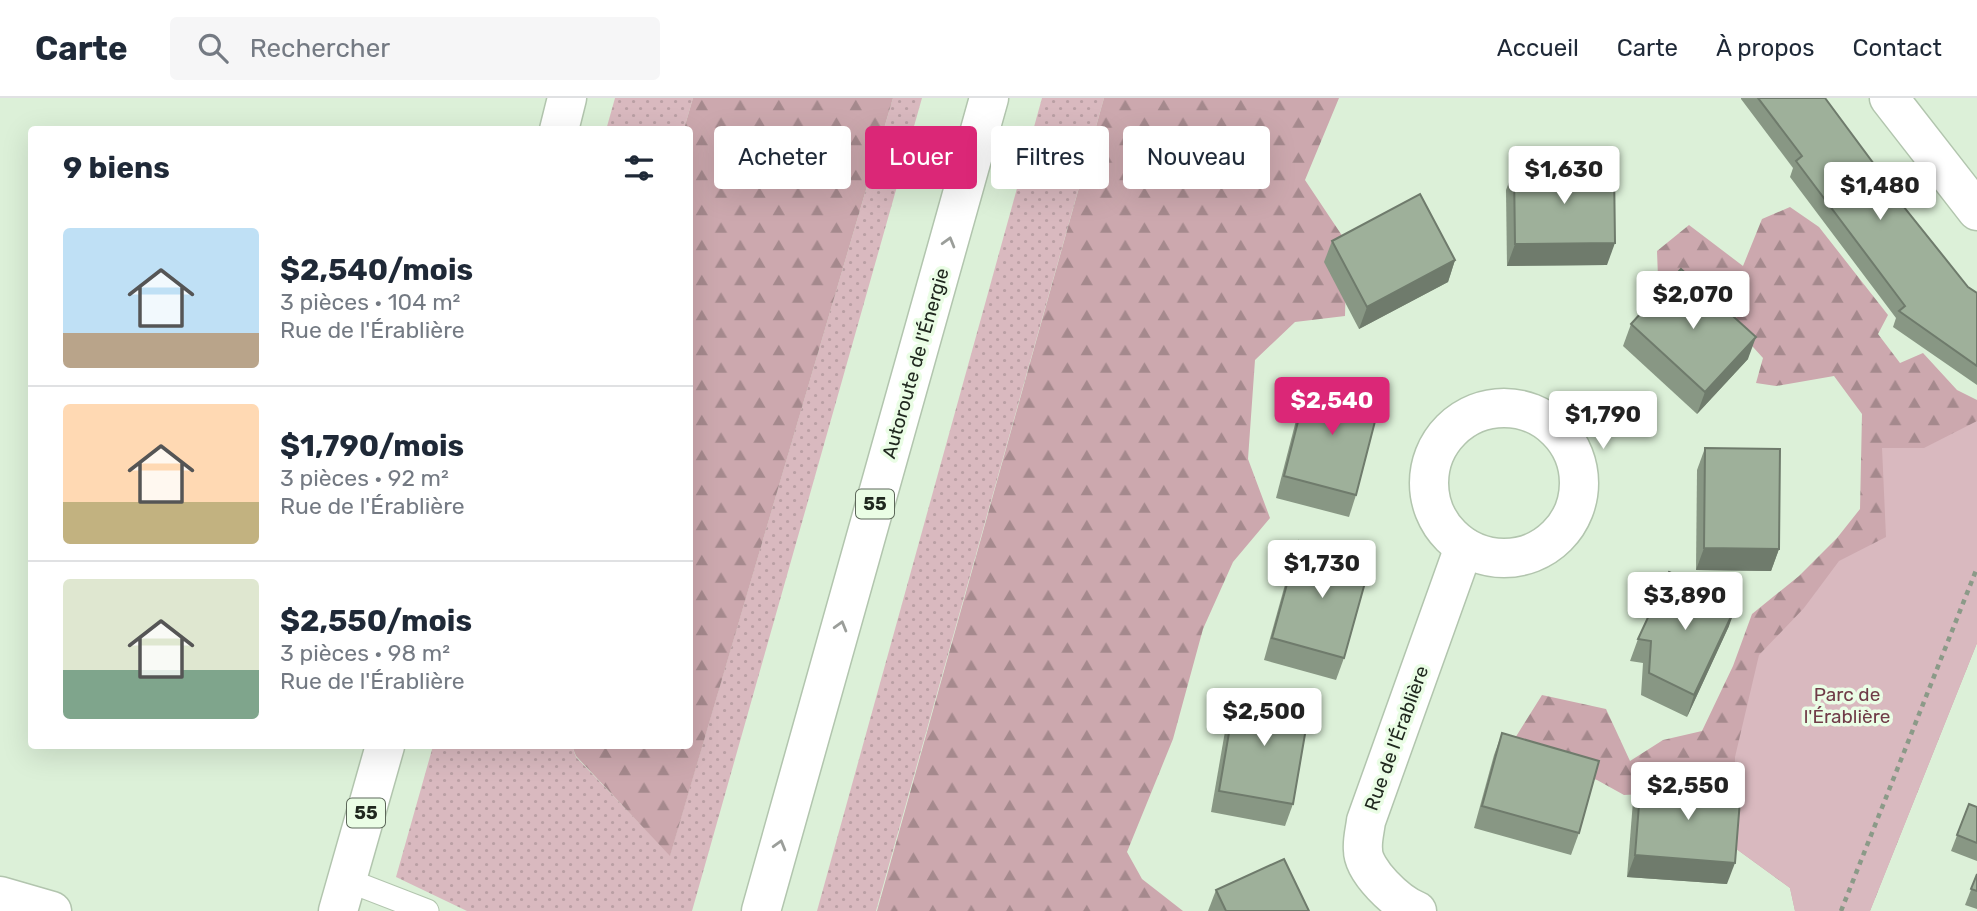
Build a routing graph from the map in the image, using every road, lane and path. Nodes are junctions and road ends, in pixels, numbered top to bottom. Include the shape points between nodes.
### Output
1 (567, 98) edge
2 (989, 98) edge
3 (1889, 98) edge
4 (559, 126) edge
5 (1977, 211) edge
6 (1464, 547) dead end
7 (1977, 568) edge
8 (384, 749) edge
9 (343, 895) edge
10 (0, 896) edge
11 (52, 911) edge
12 (427, 911) edge
13 (761, 911) edge
14 (1417, 911) edge
15 (1841, 911) edge

1 - 4 main road
13 -> 2 main road, Autoroute de l'Énergie / 55
3 - 5 main road
6 - 14 main road, Rue de l'Érablière via 1366,821 1362,852 1379,883 1402,905
7 - 15 path
8 - 9 main road, 55
9 - 12 lane
10 - 11 main road

